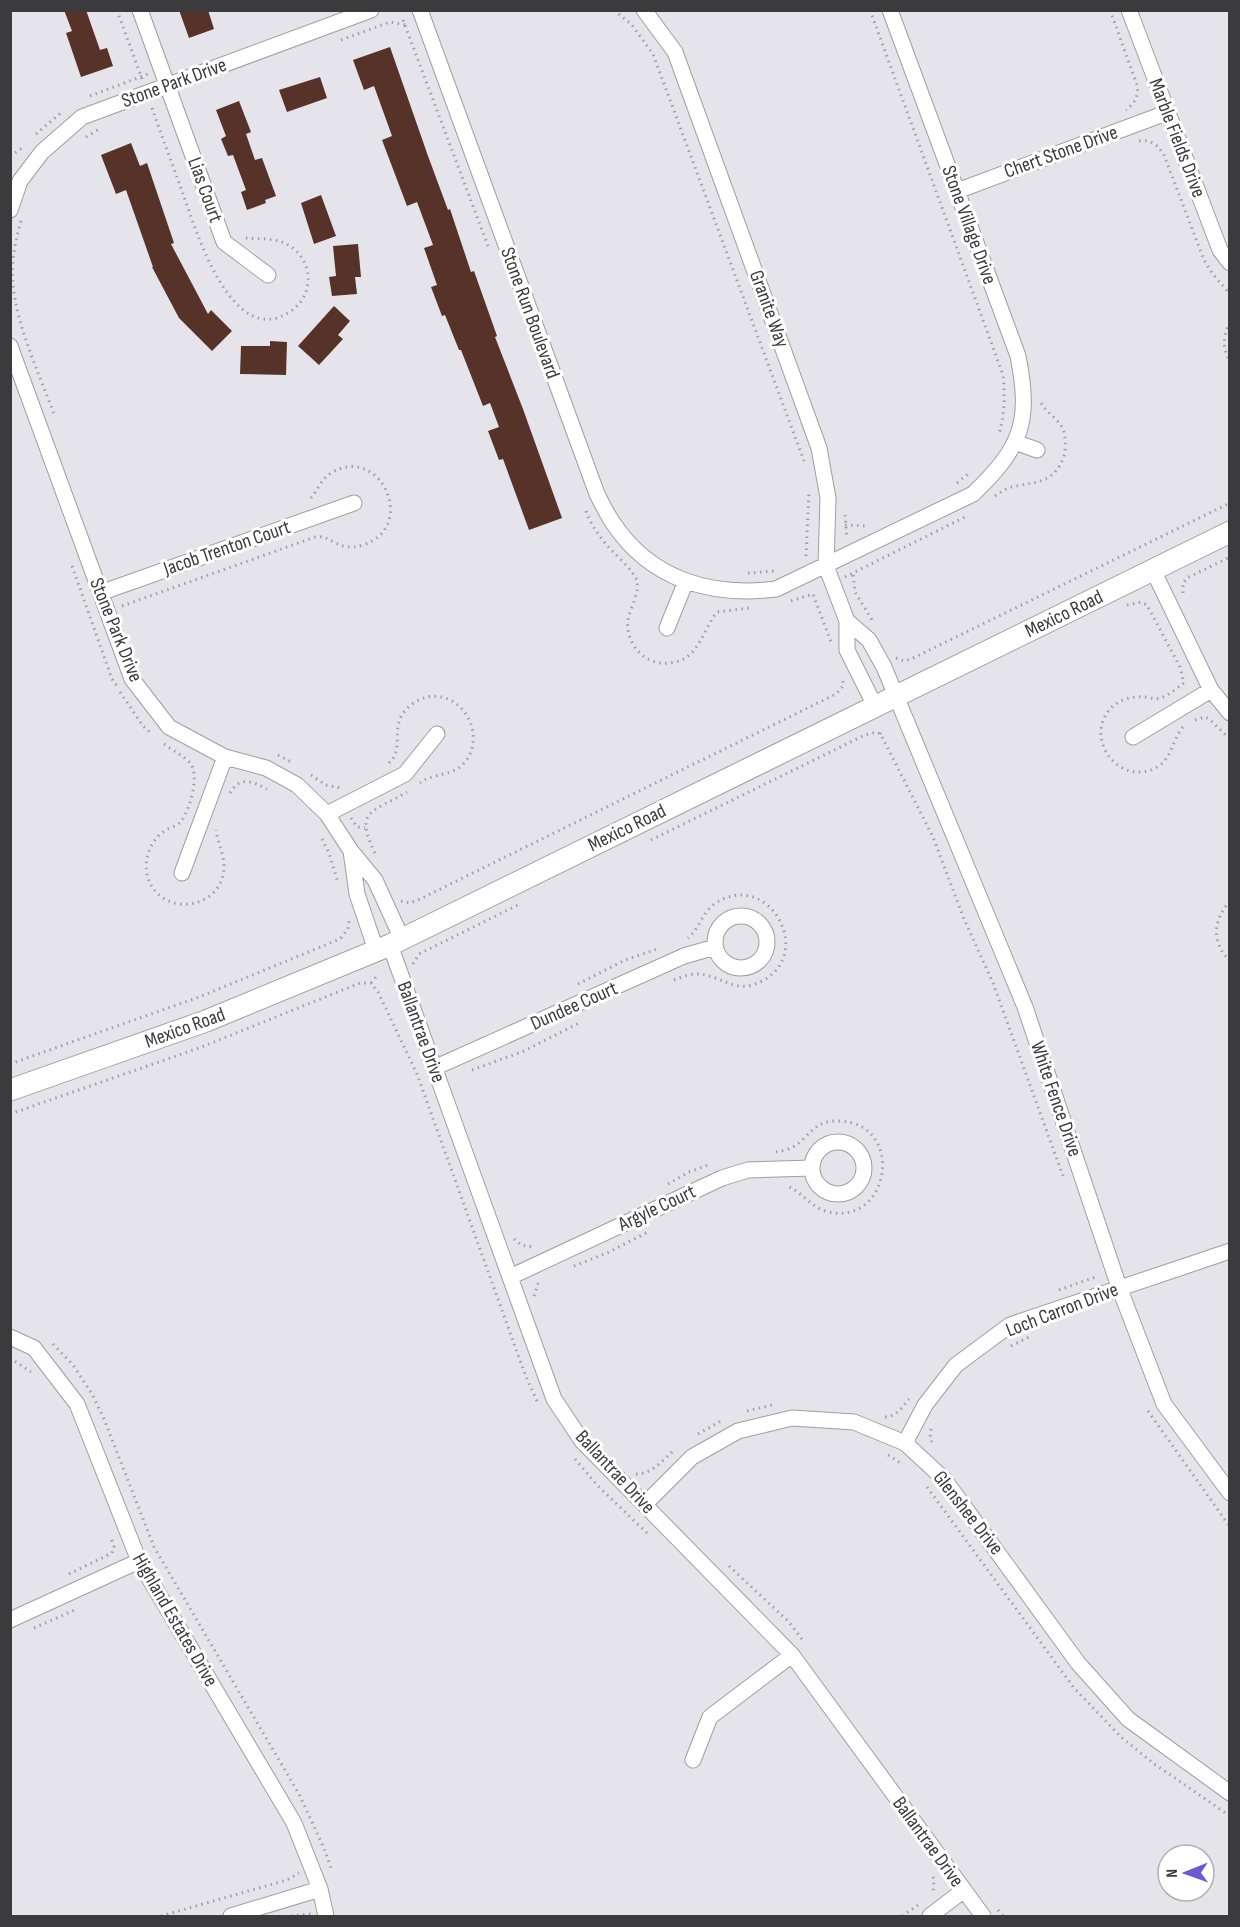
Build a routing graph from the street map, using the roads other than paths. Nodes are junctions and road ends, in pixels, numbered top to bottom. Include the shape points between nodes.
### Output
1 (140, 10) edge
2 (371, 10) edge
3 (420, 10) edge
4 (644, 10) edge
5 (890, 10) edge
6 (1129, 10) edge
7 (167, 85) junction
8 (1166, 112) junction
9 (957, 191) junction
10 (15, 207) edge
11 (1230, 263) edge
12 (268, 275) dead end
13 (10, 346) edge
14 (1015, 442) junction
15 (1037, 450) dead end
16 (354, 503) dead end
17 (1230, 532) edge
18 (826, 566) junction
19 (1153, 570) junction
20 (686, 581) junction
21 (100, 593) junction
22 (847, 621) junction
23 (667, 628) dead end
24 (1211, 690) junction
25 (896, 696) junction
26 (875, 706) junction
27 (1230, 713) edge
28 (437, 734) dead end
29 (1133, 737) dead end
30 (225, 757) junction
31 (327, 814) junction
32 (351, 851) junction
33 (182, 873) dead end
34 (389, 945) junction
35 (715, 947) dead end
36 (434, 1068) junction
37 (10, 1090) edge
38 (812, 1168) dead end
39 (1230, 1251) edge
40 (510, 1276) junction
41 (1119, 1287) junction
42 (10, 1337) edge
43 (905, 1443) junction
44 (1230, 1493) edge
45 (645, 1504) junction
46 (139, 1561) junction
47 (10, 1620) edge
48 (792, 1655) junction
49 (693, 1760) dead end
50 (1230, 1793) edge
51 (320, 1889) junction
52 (964, 1890) junction
53 (318, 1915) edge
54 (231, 1917) edge
55 (930, 1917) edge
56 (983, 1917) edge

1 - 7 street, Lias Court
2 - 7 street, Stone Park Drive
3 - 20 street, Stone Run Boulevard via 597,494 630,544 658,569
4 - 18 street, Granite Way via 675,52 819,448 828,498
5 - 9 street, Stone Village Drive
6 - 8 street, Marble Fields Drive
7 - 10 street, Stone Park Drive via 82,117 42,152 20,181
7 - 12 street, Lias Court via 224,242
8 - 9 street, Chert Stone Drive
8 - 11 street, Marble Fields Drive via 1220,250
9 - 14 street, Stone Village Drive via 1018,356 1024,387 1023,422
13 - 21 street, Stone Park Drive
14 - 15 street
14 - 18 street, Stone Village Drive via 997,471 973,494
16 - 21 street, Jacob Trenton Court
17 - 19 street, Mexico Road
18 - 20 street, Stone Run Boulevard via 776,589 753,592
18 - 22 street, Granite Way
19 - 24 street
19 - 25 street, Mexico Road
20 - 23 street
21 - 30 street, Stone Park Drive via 132,679 169,727
22 - 25 street, Granite Way via 869,640
22 - 26 street, Granite Way via 847,650
24 - 27 street
24 - 29 street
25 - 26 street, Mexico Road
25 - 41 street, White Fence Drive via 1024,1007
26 - 34 street, Mexico Road
28 - 31 street via 405,774
30 - 31 street, Stone Park Drive via 266,768 297,785
30 - 33 street
31 - 32 street, Stone Park Drive
32 - 34 street, Stone Park Drive via 357,894
32 - 34 street, Stone Park Drive via 375,880
34 - 36 street, Ballantrae Drive
34 - 37 street, Mexico Road via 206,1021
35 - 36 street, Dundee Court via 684,956
36 - 40 street, Ballantrae Drive
38 - 40 street, Argyle Court via 748,1170 722,1178
39 - 41 street, Loch Carron Drive
40 - 45 street, Ballantrae Drive via 554,1399 582,1441
41 - 43 street, Loch Carron Drive via 1010,1325 956,1365 925,1406
41 - 44 street, White Fence Drive via 1164,1404
42 - 46 street, Highland Estates Drive via 34,1348 77,1404
43 - 45 street, Glenshee Drive via 854,1422 792,1418 738,1431 692,1457
43 - 50 street, Glenshee Drive via 944,1479 1078,1663 1128,1719
45 - 48 street, Ballantrae Drive
46 - 47 street
46 - 51 street, Highland Estates Drive via 294,1823 302,1869
48 - 49 street via 710,1717
48 - 52 street, Ballantrae Drive
51 - 53 street, Highland Estates Drive
51 - 54 street
52 - 55 street
52 - 56 street, Ballantrae Drive

